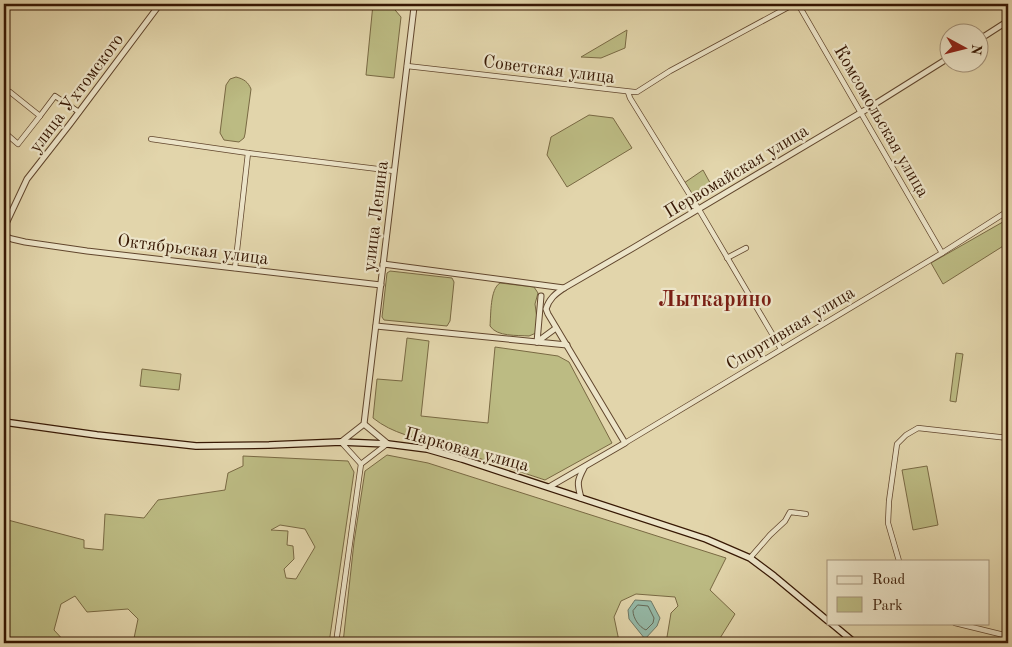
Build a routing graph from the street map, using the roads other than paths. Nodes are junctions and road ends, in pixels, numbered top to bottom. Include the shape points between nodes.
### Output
1 (160, 4) edge
2 (410, 4) edge
3 (416, 4) edge
4 (794, 4) edge
5 (798, 4) edge
6 (414, 10) junction
7 (1008, 21) edge
8 (990, 33) edge
9 (940, 63) edge
10 (407, 66) junction
11 (10, 92) dead end
12 (628, 92) junction
13 (80, 112) junction
14 (862, 112) junction
15 (40, 116) junction
16 (4, 132) edge
17 (151, 139) dead end
18 (248, 154) junction
19 (394, 171) junction
20 (698, 209) junction
21 (1008, 211) edge
22 (4, 228) edge
23 (4, 236) edge
24 (746, 248) dead end
25 (942, 252) junction
26 (727, 258) junction
27 (383, 264) junction
28 (236, 268) junction
29 (537, 284) junction
30 (381, 286) junction
31 (564, 288) junction
32 (541, 296) junction
33 (547, 312) junction
34 (376, 326) junction
35 (556, 328) junction
36 (537, 342) junction
37 (567, 345) junction
38 (781, 349) junction
39 (4, 422) edge
40 (364, 424) junction
41 (1008, 438) edge
42 (342, 442) junction
43 (388, 444) junction
44 (625, 444) junction
45 (361, 464) junction
46 (585, 467) junction
47 (549, 487) junction
48 (581, 498) junction
49 (806, 514) dead end
50 (750, 558) junction
51 (899, 560) edge
52 (827, 620) edge
53 (831, 624) edge
54 (959, 624) edge
55 (1008, 636) edge
56 (336, 643) edge
57 (854, 643) edge

1 - 13 street, улица Ухтомского
2 - 6 street
3 - 6 street, улица Ленина
4 - 12 street via 637,92
5 - 14 street, Комсомольская улица
6 - 10 street, улица Ленина
7 - 8 street
9 - 14 street, Первомайская улица
10 - 12 street, Советская улица
10 - 19 street, улица Ленина
11 - 15 street
12 - 20 street, Советская улица
13 - 15 street via 55,96
13 - 22 street, улица Ухтомского via 28,180
14 - 20 street, Первомайская улица
14 - 25 street, Комсомольская улица
15 - 16 street via 18,144
17 - 18 street
18 - 19 street
18 - 28 street
19 - 27 street, улица Ленина
20 - 26 street, Советская улица
20 - 31 street, Первомайская улица
21 - 25 street, Спортивная улица
23 - 28 street, Октябрьская улица via 43,244
24 - 26 street
25 - 38 street, Спортивная улица
26 - 38 street, Советская улица
27 - 29 street
27 - 30 street, улица Ленина
28 - 30 street, Октябрьская улица
29 - 31 street
29 - 32 street
30 - 34 street, улица Ленина
31 - 33 street, Первомайская улица via 549,301
32 - 33 street
32 - 36 street
33 - 35 street
34 - 36 street
34 - 40 street, улица Ленина
35 - 36 street
35 - 37 street
36 - 37 street
37 - 44 street
38 - 44 street, Спортивная улица
39 - 42 main road, Парковая улица via 196,446
40 - 42 street
40 - 43 street
41 - 51 street via 918,428 897,444 888,523
42 - 43 main road, Парковая улица
42 - 45 street
43 - 45 street
43 - 47 main road, Парковая улица via 427,449
44 - 46 street, Спортивная улица
45 - 56 street
46 - 47 street, Спортивная улица
46 - 48 street via 578,480
47 - 48 main road, Парковая улица
48 - 50 main road, Парковая улица via 706,539
49 - 50 street via 790,512
50 - 52 main road, Парковая улица
53 - 57 main road, Парковая улица
54 - 55 street

